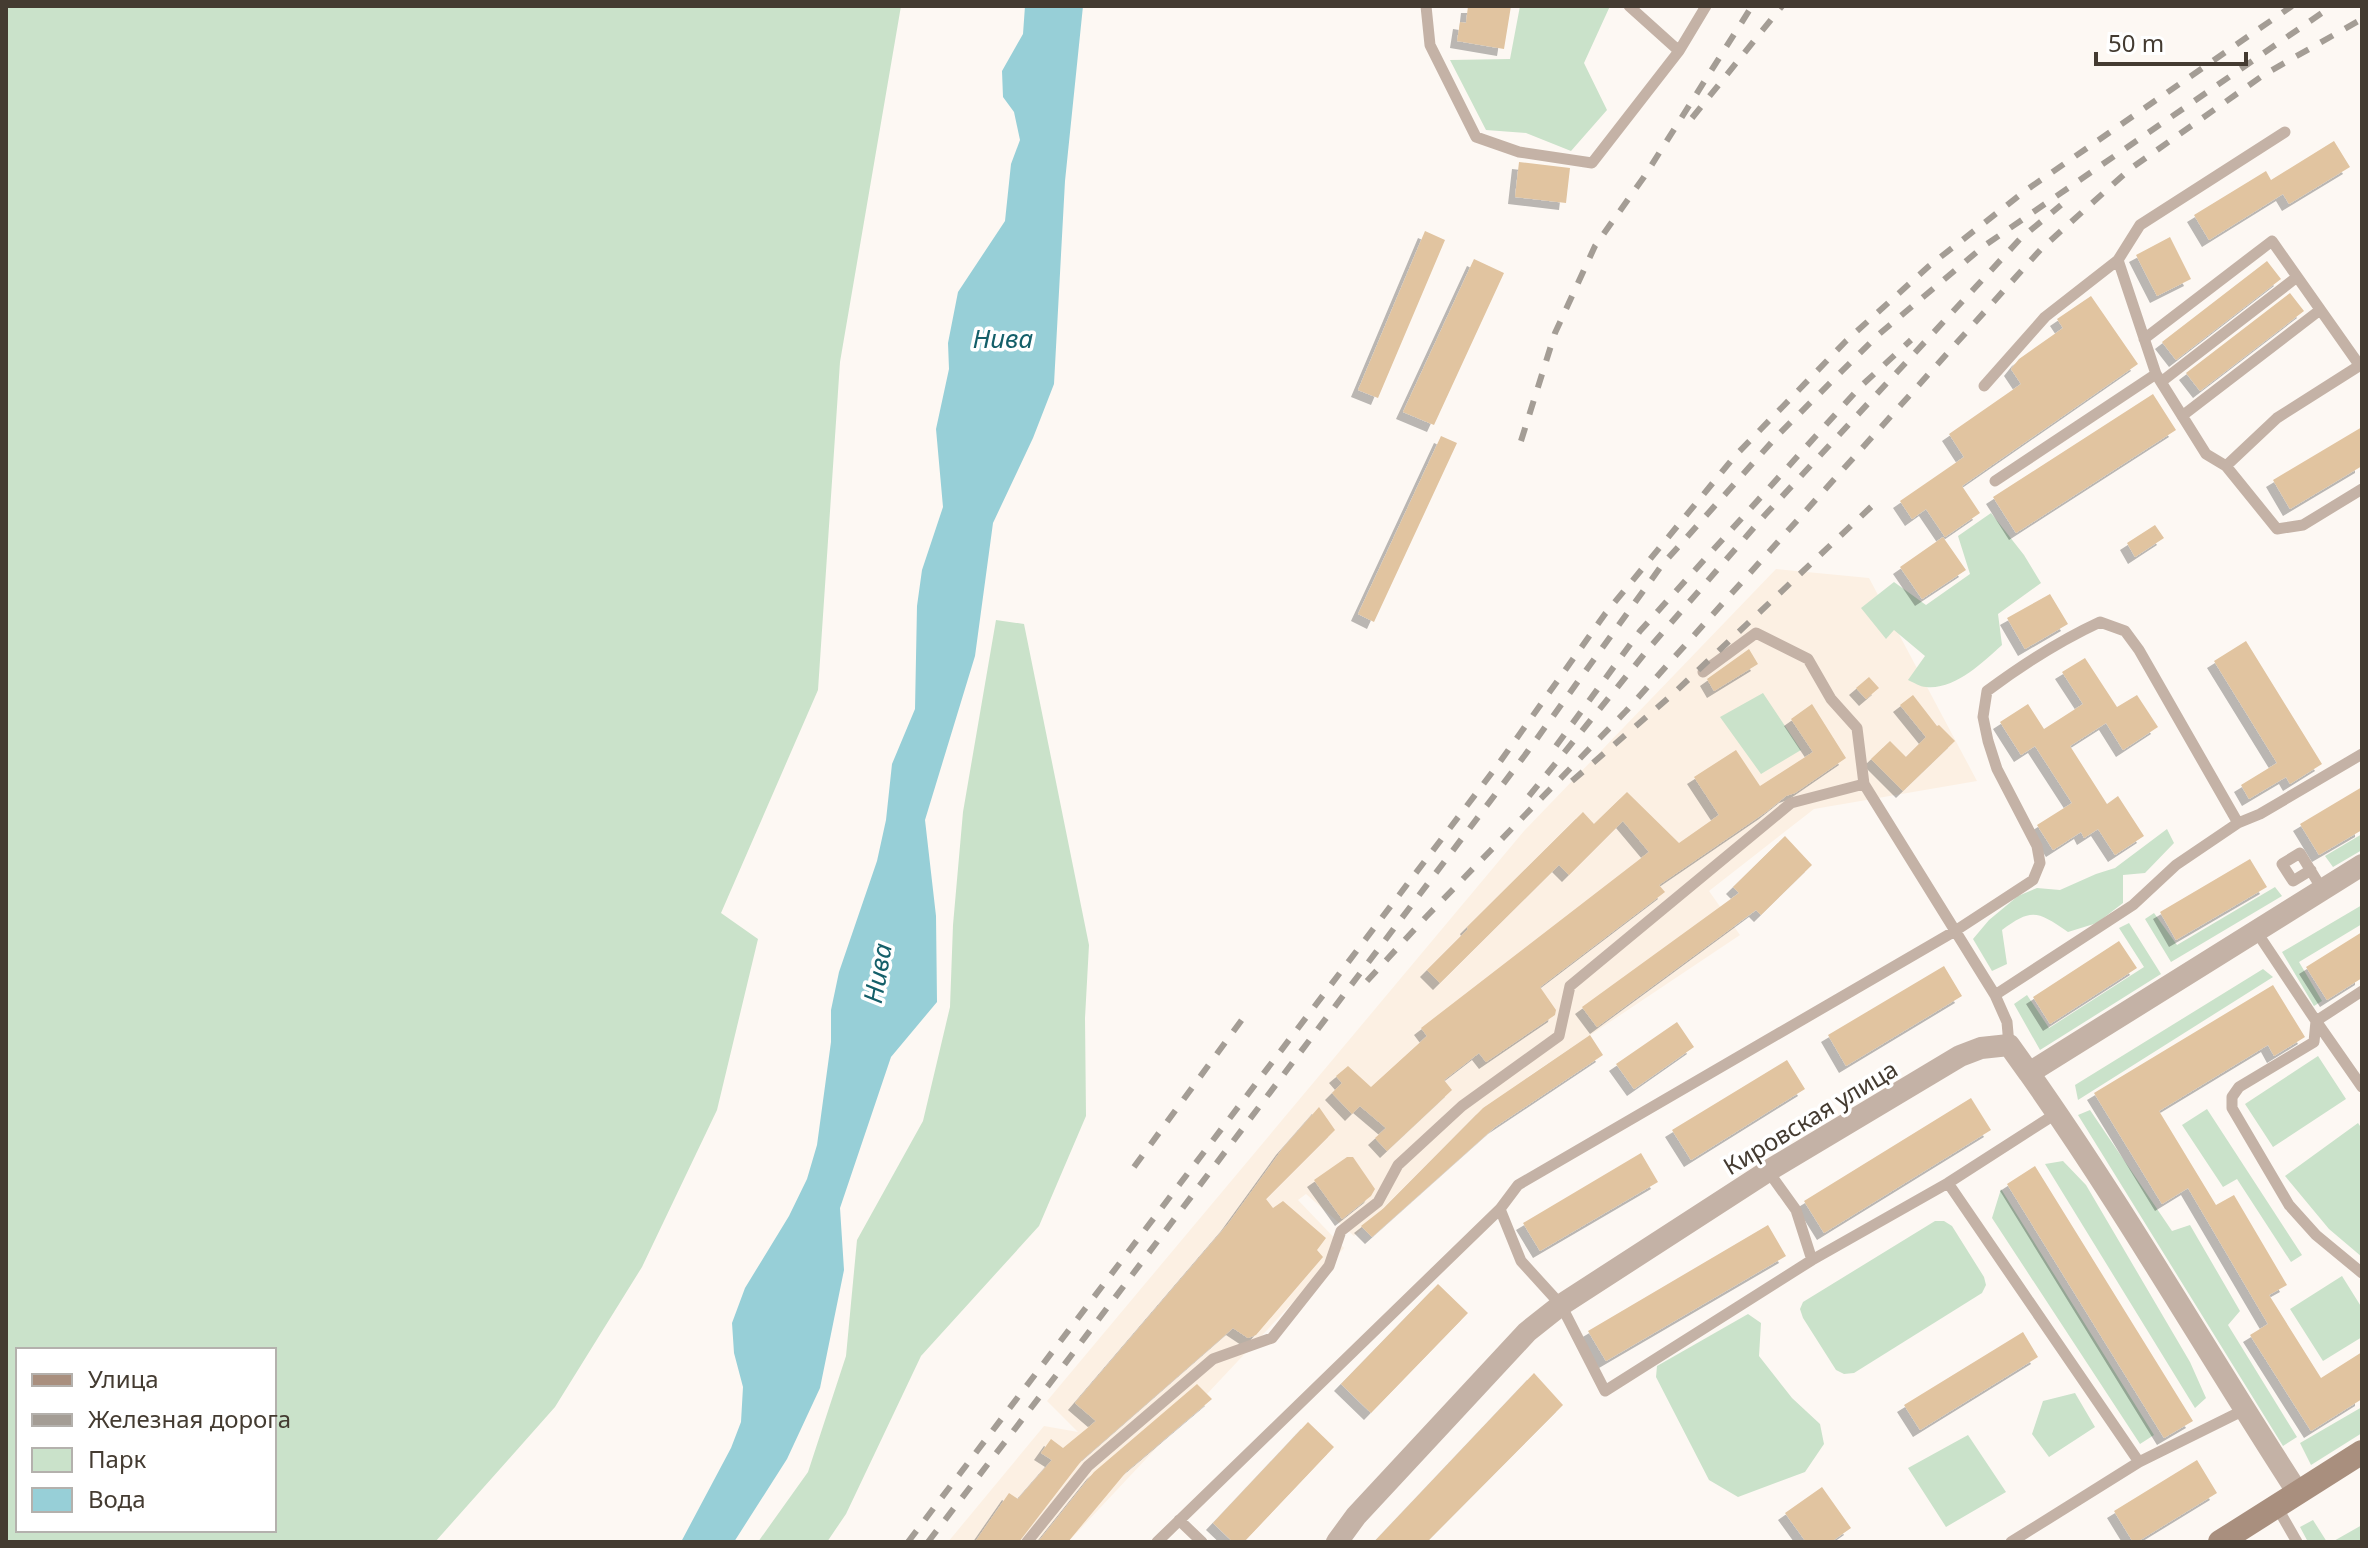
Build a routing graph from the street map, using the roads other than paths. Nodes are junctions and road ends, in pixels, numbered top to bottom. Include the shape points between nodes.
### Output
1 (1426, 6) edge
2 (1629, 6) edge
3 (1706, 6) edge
4 (1679, 51) junction
5 (2285, 132) dead end
6 (2118, 260) junction
7 (2297, 277) junction
8 (2320, 310) junction
9 (2144, 339) junction
10 (2361, 365) edge
11 (2158, 378) junction
12 (1984, 386) dead end
13 (2182, 416) junction
14 (2226, 466) junction
15 (1995, 481) dead end
16 (2362, 489) edge
17 (1703, 672) dead end
18 (2362, 754) edge
19 (1864, 784) junction
20 (2238, 823) junction
21 (2362, 865) edge
22 (1955, 931) junction
23 (2256, 931) junction
24 (2362, 991) edge
25 (1995, 995) junction
26 (2316, 1021) junction
27 (2009, 1045) junction
28 (2029, 1073) junction
29 (2362, 1087) edge
30 (2057, 1113) junction
31 (1768, 1171) junction
32 (1948, 1183) junction
33 (1500, 1209) junction
34 (1812, 1260) junction
35 (2362, 1273) edge
36 (1561, 1305) junction
37 (2244, 1410) junction
38 (2362, 1452) edge
39 (2139, 1462) junction
40 (2298, 1493) junction
41 (2276, 1506) junction
42 (1179, 1520) junction
43 (1027, 1542) edge
44 (1157, 1542) edge
45 (1202, 1542) edge
46 (1337, 1542) edge
47 (2011, 1542) edge
48 (2220, 1542) edge
49 (2297, 1542) edge

1 - 4 lane via 1430,45 1476,137 1519,152 1592,163
2 - 4 lane
3 - 4 lane
5 - 6 lane via 2140,225
6 - 9 lane
6 - 12 lane via 2045,317
7 - 8 lane
7 - 9 lane via 2272,241
7 - 11 lane
8 - 10 lane
8 - 13 lane
9 - 11 lane
10 - 14 lane via 2277,418
11 - 13 lane
11 - 15 lane
13 - 14 lane via 2206,454
14 - 16 lane via 2277,529 2303,525
17 - 19 lane via 1756,633 1808,659 1831,699 1857,728
18 - 20 lane
19 - 22 lane
19 - 43 lane via 1791,803 1570,986 1559,1036 1462,1106 1398,1165 1378,1202 1341,1231 1329,1266 1272,1338 1213,1359 1088,1466
20 - 22 lane via 2139,650 2125,631 2100,622 1987,691 1983,717 1988,741 2040,863 2033,880
20 - 25 lane via 2176,865 2133,905
21 - 23 street via 2316,880
22 - 25 lane
22 - 33 lane via 1518,1185
23 - 26 lane
23 - 28 street
24 - 26 lane
25 - 27 lane via 2007,1022
26 - 29 lane
26 - 35 lane via 2314,1042 2239,1087 2232,1108 2289,1205
27 - 28 street
27 - 31 street, Кировская улица via 1960,1056
28 - 30 street
30 - 32 lane
30 - 37 street
31 - 34 lane via 1796,1210
31 - 36 street, Кировская улица
32 - 34 lane
32 - 39 lane
33 - 36 lane via 1521,1261
33 - 42 lane
34 - 36 lane via 1605,1391
36 - 46 street, Кировская улица via 1527,1332
37 - 39 lane
37 - 40 street
38 - 40 main road
39 - 47 lane
40 - 41 main road
41 - 48 main road
41 - 49 lane
42 - 44 lane
42 - 45 lane

